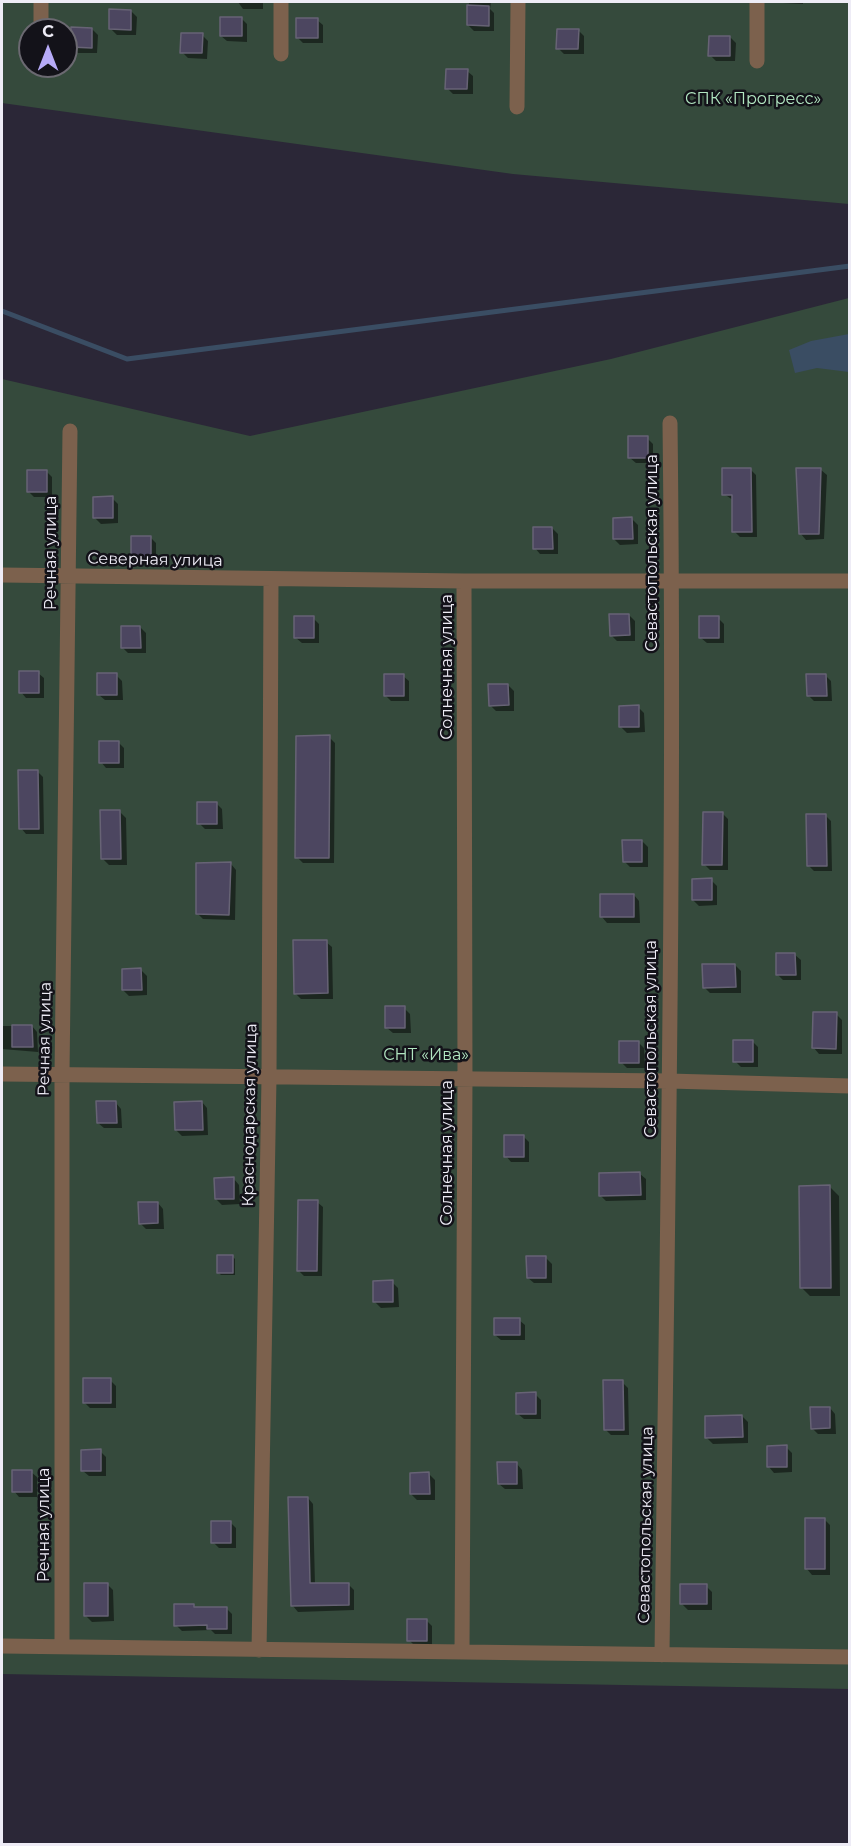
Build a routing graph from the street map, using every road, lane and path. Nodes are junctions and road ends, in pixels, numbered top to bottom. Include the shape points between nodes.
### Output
1 (41, 2) edge
2 (281, 2) edge
3 (518, 2) edge
4 (757, 2) edge
5 (41, 18) edge
6 (281, 54) dead end
7 (757, 61) dead end
8 (518, 107) dead end
9 (670, 423) dead end
10 (70, 431) dead end
11 (2, 575) edge
12 (69, 576) junction
13 (271, 580) junction
14 (464, 581) junction
15 (672, 581) junction
16 (849, 581) edge
17 (62, 1073) junction
18 (2, 1074) edge
19 (269, 1078) junction
20 (465, 1079) junction
21 (669, 1081) junction
22 (849, 1086) edge
23 (2, 1646) edge
24 (62, 1647) junction
25 (259, 1650) junction
26 (462, 1652) junction
27 (662, 1655) junction
28 (849, 1657) edge

1 - 5 street
2 - 6 street
3 - 8 street
4 - 7 street
9 - 15 street, Севастопольская улица
10 - 12 street, Речная улица
11 - 12 street, Северная улица
12 - 13 street, Северная улица
12 - 17 street, Речная улица
13 - 14 street, Северная улица
13 - 19 street, Краснодарская улица
14 - 15 street, Северная улица
14 - 20 street, Солнечная улица
15 - 16 street, Северная улица
15 - 21 street, Севастопольская улица
17 - 18 street
17 - 19 street
17 - 24 street, Речная улица
19 - 20 street
19 - 25 street, Краснодарская улица
20 - 21 street
20 - 26 street, Солнечная улица
21 - 22 street
21 - 27 street, Севастопольская улица
23 - 24 street
24 - 25 street
25 - 26 street
26 - 27 street
27 - 28 street

